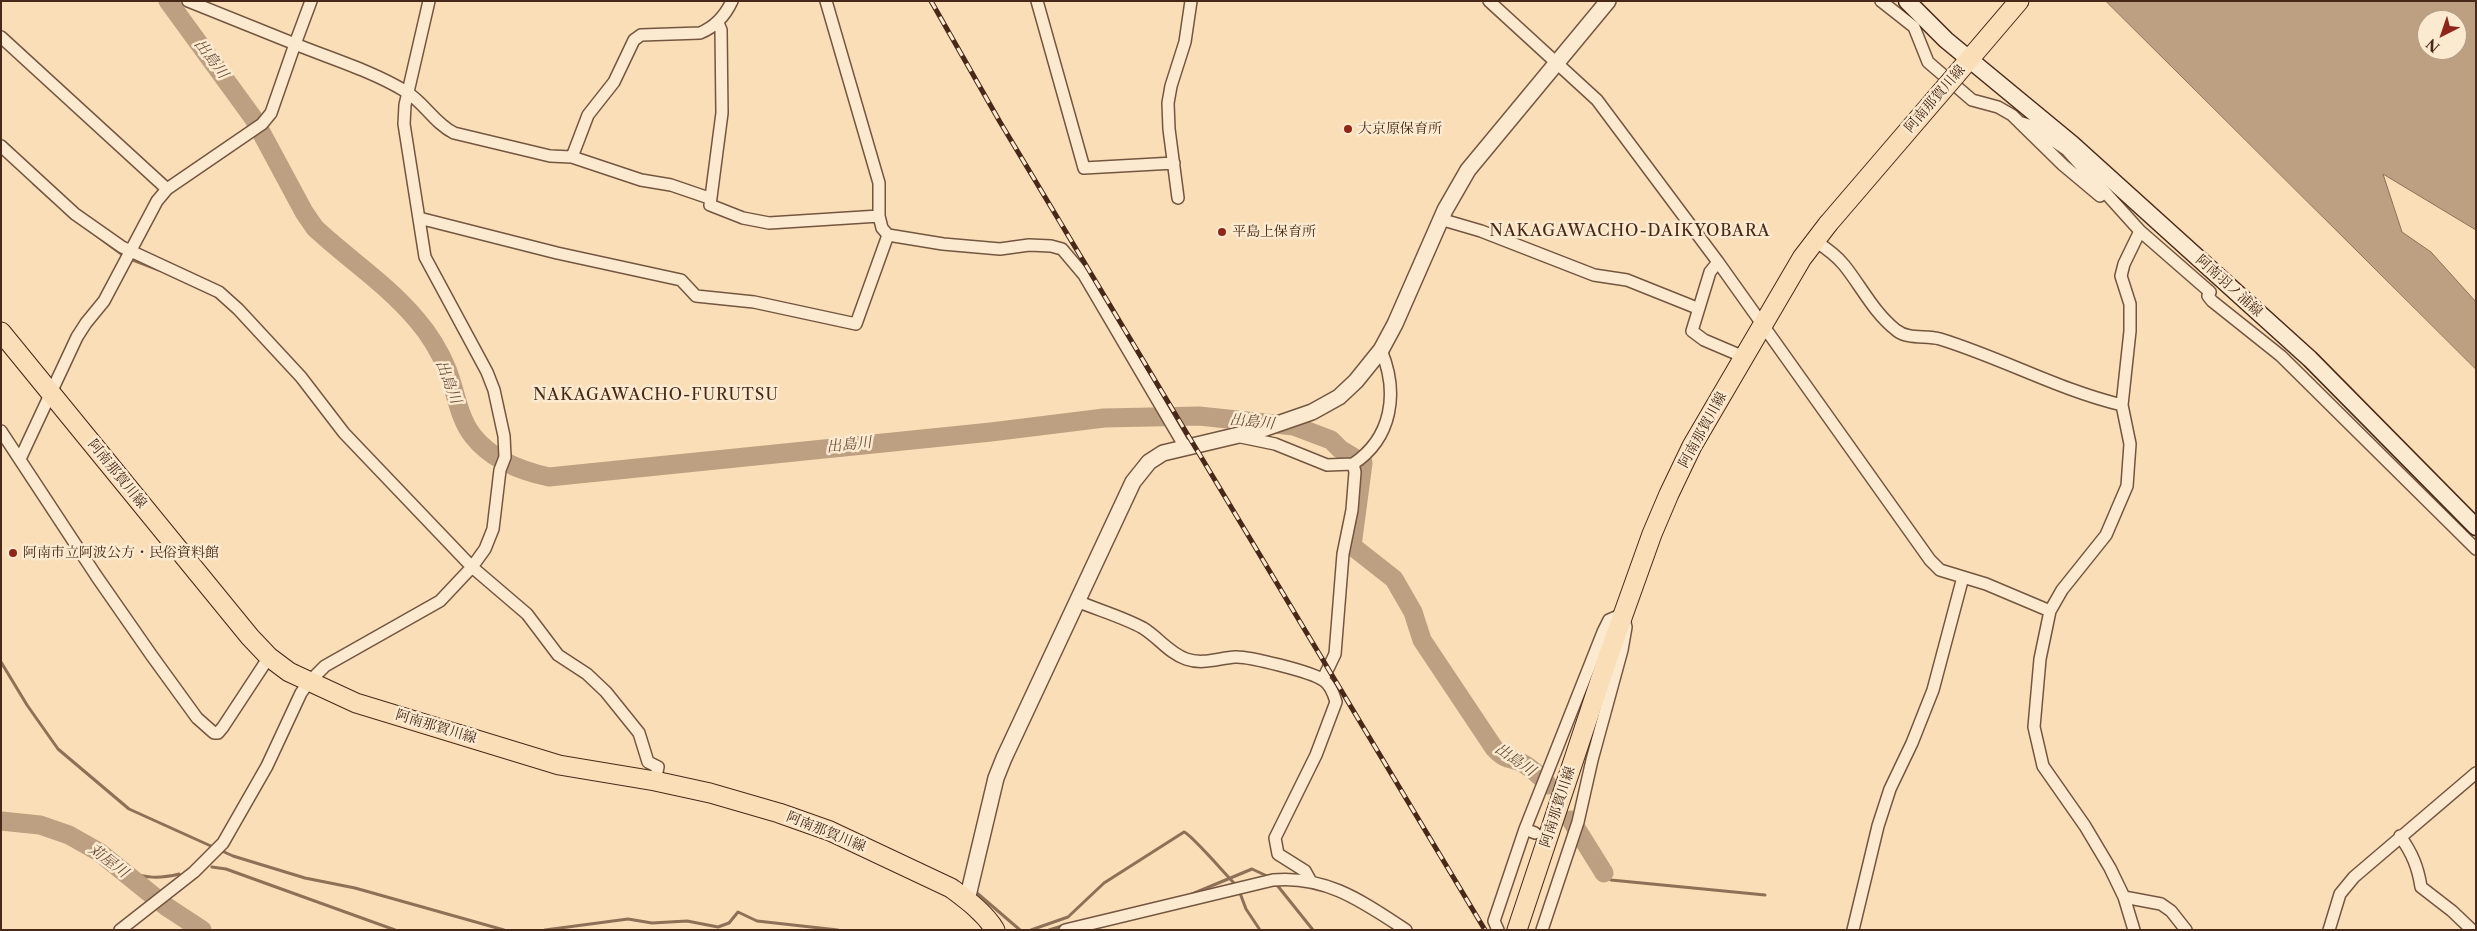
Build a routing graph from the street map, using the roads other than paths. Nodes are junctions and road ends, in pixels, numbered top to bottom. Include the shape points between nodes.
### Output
1 (188, 1) edge
2 (311, 1) edge
3 (429, 1) edge
4 (732, 1) edge
5 (826, 1) edge
6 (1037, 1) edge
7 (1191, 1) edge
8 (1489, 1) edge
9 (1608, 1) edge
10 (1882, 1) edge
11 (1907, 1) edge
12 (2019, 1) edge
13 (718, 23) junction
14 (3, 41) edge
15 (295, 44) junction
16 (1972, 56) junction
17 (1557, 63) junction
18 (408, 92) junction
19 (2018, 122) junction
20 (1, 146) edge
21 (2070, 147) junction
22 (572, 157) junction
23 (1174, 163) junction
24 (167, 189) junction
25 (709, 198) junction
26 (1178, 198) dead end
27 (879, 216) junction
28 (418, 218) junction
29 (1440, 219) junction
30 (2129, 220) junction
31 (2140, 231) junction
32 (888, 235) junction
33 (1815, 241) junction
34 (128, 256) junction
35 (1718, 262) junction
36 (1697, 308) junction
37 (1763, 326) junction
38 (1, 332) edge
39 (1382, 350) junction
40 (1744, 357) junction
41 (51, 393) junction
42 (2122, 405) junction
43 (1, 431) edge
44 (1235, 436) junction
45 (1185, 447) junction
46 (20, 459) junction
47 (1353, 464) junction
48 (2476, 527) edge
49 (2476, 550) edge
50 (470, 569) junction
51 (1964, 577) junction
52 (1077, 601) junction
53 (2050, 611) junction
54 (1623, 614) junction
55 (269, 657) junction
56 (1323, 679) junction
57 (309, 682) junction
58 (2476, 773) edge
59 (656, 776) junction
60 (2400, 836) junction
61 (1310, 880) junction
62 (2124, 897) junction
63 (967, 900) junction
64 (1518, 927) edge
65 (120, 930) edge
66 (995, 930) edge
67 (1065, 930) edge
68 (1406, 930) edge
69 (1498, 930) edge
70 (1542, 930) edge
71 (1853, 930) edge
72 (2134, 930) edge
73 (2186, 930) edge
74 (2329, 930) edge
75 (2472, 930) edge

1 - 15 street
2 - 15 street
3 - 18 street
4 - 13 street
5 - 27 street via 879,183
6 - 23 street via 1084,168
7 - 23 street via 1185,42 1168,103
8 - 17 street
9 - 17 street
10 - 19 street via 1914,27 1928,62 1972,100 1998,107
11 - 16 main road, 阿南羽ノ浦線
12 - 16 main road, 阿南那賀川線
13 - 22 street via 700,33 641,35 634,40 614,82 588,115
13 - 25 street via 721,30 722,113
14 - 24 street
15 - 18 street
15 - 24 street via 271,113 258,126
16 - 21 main road, 阿南羽ノ浦線
16 - 33 main road, 阿南那賀川線, bridge
17 - 29 street via 1468,170
17 - 35 street via 1597,100
18 - 22 street via 442,127 454,133 550,156
18 - 28 street via 404,124
19 - 21 street
19 - 30 street
20 - 34 street
21 - 30 street
21 - 48 main road, 阿南羽ノ浦線 via 2310,359
22 - 25 street
23 - 26 street
24 - 34 street via 147,216
25 - 27 street via 710,205 743,218 769,223
27 - 32 street
28 - 32 street via 681,280 696,296 754,302 856,324
28 - 50 street via 425,257 487,372 504,436 493,529 485,549
29 - 36 street via 1481,231 1594,275 1628,280
29 - 39 street
30 - 31 street
31 - 42 street via 2121,276 2130,304
31 - 49 street via 2210,292 2208,296 2212,301 2281,356
32 - 45 street via 1000,250 1030,245 1062,249 1084,275
33 - 37 main road, 阿南那賀川線
33 - 42 street via 1844,264 1884,320 1898,332 1938,339 2088,396
34 - 41 street via 104,301 77,337
34 - 50 street via 218,292 238,309 301,377 344,433
35 - 36 street via 1710,272
35 - 37 street
36 - 40 street via 1692,331 1704,340
37 - 40 main road, 阿南那賀川線
37 - 51 street via 1930,560 1940,570
38 - 41 main road, 阿南那賀川線
39 - 44 street via 1340,397 1312,412
39 - 47 street via 1391,385 1386,423 1378,442
40 - 54 main road, 阿南那賀川線 via 1692,446 1673,486
41 - 46 street
41 - 55 main road, 阿南那賀川線
42 - 53 street via 2130,444 2127,486 2106,535 2062,590
43 - 46 street
44 - 45 street
44 - 47 street via 1275,444 1327,465
45 - 52 street via 1163,453 1132,482
46 - 55 street via 152,656 197,718 214,733 223,727
47 - 56 street via 1352,510 1343,554 1335,654
50 - 57 street via 440,601 325,666
50 - 59 street via 527,614 558,655 587,674 606,692 639,733 648,762 658,767
51 - 53 street
51 - 71 street via 1932,690 1890,789 1878,826
52 - 56 street via 1144,629 1169,651 1187,660 1203,662 1236,656
52 - 63 street via 996,778
53 - 62 street via 2040,659 2034,727 2036,743 2043,766 2085,826
54 - 64 main road, 阿南那賀川線
54 - 69 street via 1609,620 1603,632 1494,921
54 - 70 street via 1626,627 1622,650 1576,827 1564,845
55 - 57 main road, 阿南那賀川線
56 - 61 street via 1336,702 1316,755 1275,838 1278,854 1305,871
57 - 59 main road, 阿南那賀川線 via 356,703 559,765
57 - 65 street via 300,693 267,766 223,843 194,872
58 - 60 street
59 - 63 main road, 阿南那賀川線 via 830,831 952,888
60 - 74 street via 2340,894
60 - 75 street via 2418,867 2421,887
61 - 67 street via 1273,880
61 - 68 street via 1348,894
62 - 72 street
62 - 73 street via 2161,904
63 - 66 main road, 阿南那賀川線

